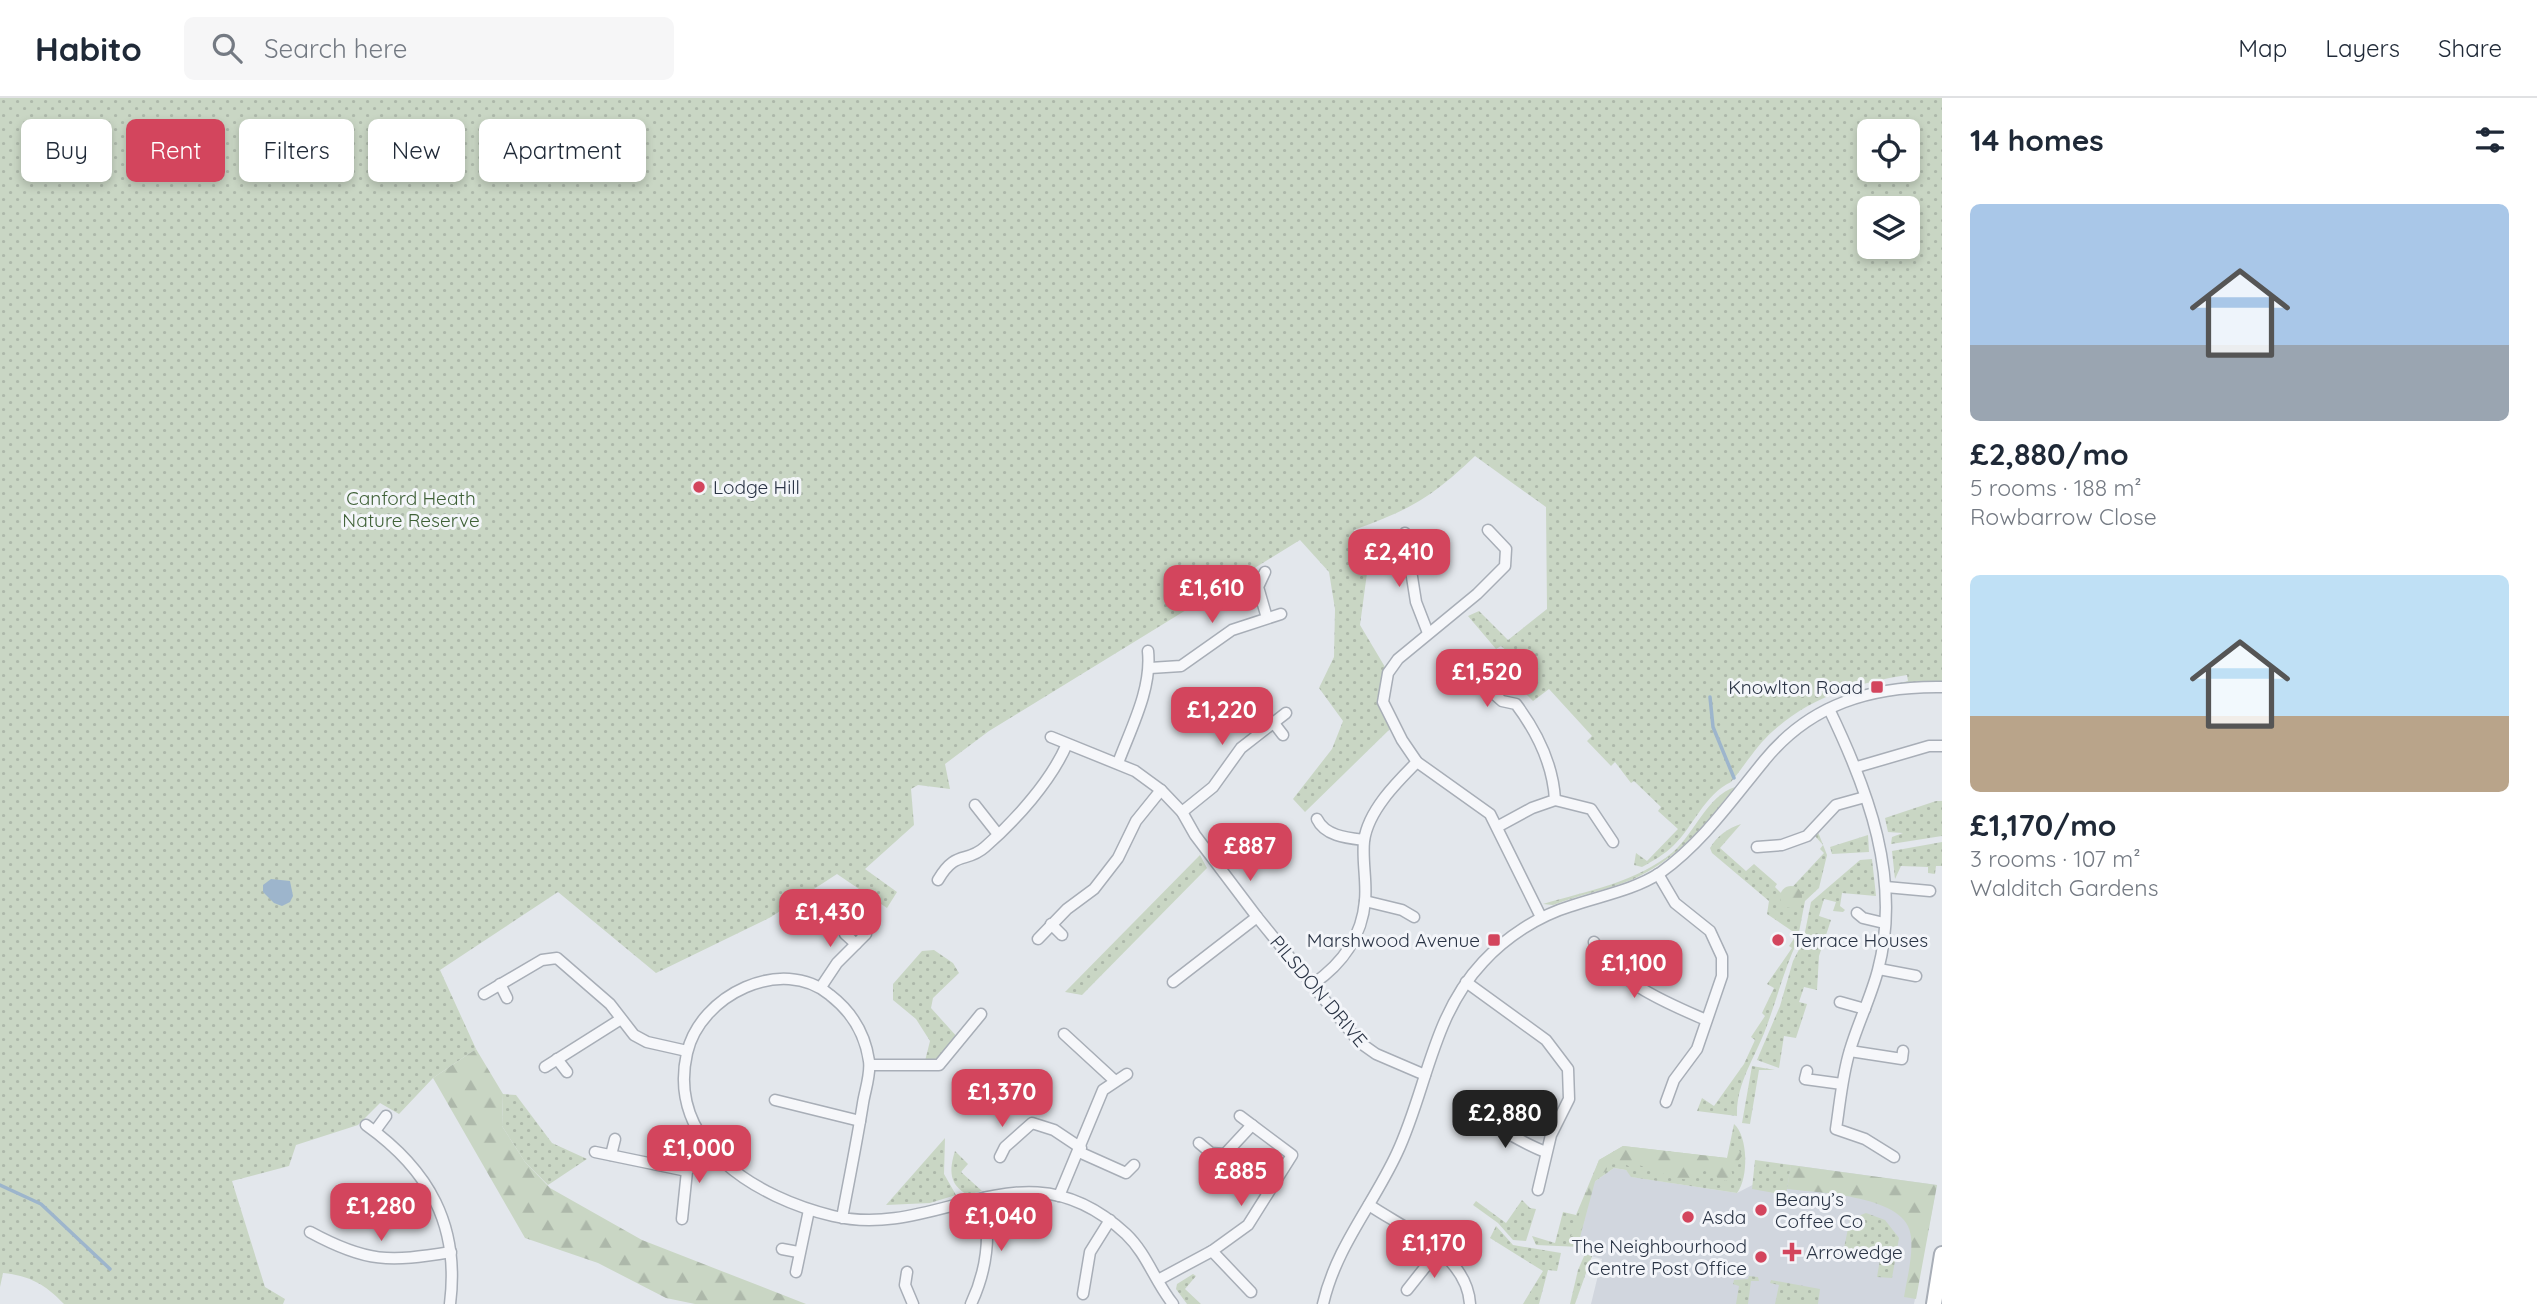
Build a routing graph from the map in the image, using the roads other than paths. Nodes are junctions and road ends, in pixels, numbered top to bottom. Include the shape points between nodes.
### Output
1 (1488, 530) dead end
2 (1405, 533) dead end
3 (1424, 544) dead end
4 (1408, 549) junction
5 (1265, 572) dead end
6 (1281, 614) dead end
7 (1267, 618) junction
8 (1428, 633) junction
9 (1148, 651) dead end
10 (1150, 668) junction
11 (1476, 678) dead end
12 (1942, 687) edge
13 (1829, 709) junction
14 (1286, 713) dead end
15 (1273, 722) junction
16 (1283, 736) dead end
17 (1051, 737) dead end
18 (1067, 744) junction
19 (1942, 746) edge
20 (1416, 762) junction
21 (1118, 763) junction
22 (1857, 767) junction
23 (1161, 790) junction
24 (1865, 797) junction
25 (1555, 800) junction
26 (975, 805) dead end
27 (1182, 813) junction
28 (1317, 819) dead end
29 (1497, 827) junction
30 (997, 833) junction
31 (1364, 840) junction
32 (1613, 842) dead end
33 (1756, 847) dead end
34 (1658, 874) junction
35 (938, 880) dead end
36 (1886, 887) junction
37 (1930, 891) dead end
38 (1365, 901) junction
39 (1857, 913) dead end
40 (1258, 917) junction
41 (1414, 917) dead end
42 (1541, 917) junction
43 (1884, 923) junction
44 (1051, 924) junction
45 (845, 934) dead end
46 (866, 934) dead end
47 (1062, 935) dead end
48 (1038, 939) dead end
49 (1594, 942) dead end
50 (856, 944) junction
51 (1879, 969) junction
52 (1916, 976) dead end
53 (1173, 982) dead end
54 (1466, 982) junction
55 (500, 984) junction
56 (1313, 984) junction
57 (821, 987) junction
58 (484, 994) dead end
59 (507, 998) dead end
60 (1840, 1002) dead end
61 (1865, 1009) junction
62 (981, 1014) dead end
63 (621, 1019) junction
64 (1706, 1020) junction
65 (1064, 1034) dead end
66 (687, 1051) junction
67 (1850, 1051) junction
68 (1903, 1051) dead end
69 (557, 1059) junction
70 (870, 1065) junction
71 (545, 1067) dead end
72 (567, 1072) dead end
73 (1807, 1072) dead end
74 (1127, 1074) dead end
75 (1425, 1074) junction
76 (1114, 1080) junction
77 (1842, 1084) junction
78 (775, 1100) dead end
79 (1666, 1102) dead end
80 (386, 1116) dead end
81 (1240, 1116) dead end
82 (1474, 1117) dead end
83 (860, 1121) junction
84 (1252, 1125) junction
85 (615, 1139) dead end
86 (1199, 1143) dead end
87 (709, 1147) junction
88 (1080, 1150) junction
89 (1546, 1152) junction
90 (595, 1153) dead end
91 (611, 1155) junction
92 (1292, 1155) junction
93 (1000, 1157) dead end
94 (1894, 1157) dead end
95 (1303, 1161) dead end
96 (1134, 1165) dead end
97 (687, 1171) junction
98 (1538, 1190) dead end
99 (1059, 1196) junction
100 (983, 1198) junction
101 (1369, 1205) junction
102 (809, 1210) junction
103 (842, 1218) junction
104 (682, 1219) dead end
105 (1110, 1220) junction
106 (310, 1232) dead end
107 (782, 1249) dead end
108 (1212, 1251) junction
109 (1438, 1251) junction
110 (451, 1252) junction
111 (798, 1252) junction
112 (1942, 1254) edge
113 (1245, 1266) dead end
114 (796, 1272) dead end
115 (907, 1272) dead end
116 (1235, 1276) junction
117 (1157, 1280) junction
118 (1407, 1290) dead end
119 (1251, 1292) dead end
120 (1083, 1294) dead end
121 (450, 1304) edge
122 (914, 1304) edge
123 (971, 1304) edge
124 (1173, 1304) edge
125 (1323, 1304) edge
126 (1469, 1304) edge
127 (1934, 1304) edge

1 - 8 street via 1506,549 1505,566
2 - 4 street
3 - 4 street
4 - 8 street via 1416,602
5 - 7 street via 1258,587
6 - 7 street
7 - 10 street via 1232,630 1181,666
8 - 20 street via 1398,659 1384,687 1383,702
9 - 10 street
10 - 21 street
11 - 25 street via 1502,702 1516,704 1528,720 1551,768
12 - 13 street via 1888,688
13 - 22 street
13 - 34 street via 1781,743 1711,829
14 - 15 street
15 - 16 street
15 - 27 street via 1241,748 1213,787
17 - 18 street, PILSDON DRIVE
18 - 21 street, PILSDON DRIVE
18 - 30 street via 1049,780
19 - 22 street
20 - 29 street via 1490,814
20 - 31 street via 1377,811
21 - 23 street, PILSDON DRIVE
22 - 24 street
23 - 27 street, PILSDON DRIVE
23 - 44 street via 1094,889
24 - 33 street via 1836,806 1807,836 1782,845
24 - 36 street via 1882,848
25 - 29 street
25 - 32 street via 1591,809
26 - 30 street
27 - 40 street, PILSDON DRIVE
28 - 31 street via 1333,834
29 - 42 street
30 - 35 street via 985,848 948,863
31 - 38 street
34 - 42 street
34 - 64 street via 1675,903 1710,931 1722,957 1722,976
36 - 37 street
36 - 43 street
38 - 41 street
38 - 56 street via 1347,953
39 - 43 street
40 - 53 street, PILSDON DRIVE
40 - 56 street, PILSDON DRIVE
42 - 54 street via 1505,942
43 - 51 street
44 - 47 street
44 - 48 street
45 - 50 street
46 - 50 street
49 - 64 street via 1614,969 1668,1003
50 - 57 street
51 - 52 street
51 - 61 street
54 - 75 street via 1437,1034
54 - 89 street via 1546,1040 1568,1069 1569,1099
55 - 58 street
55 - 59 street
55 - 63 street via 542,960 557,958
56 - 75 street, PILSDON DRIVE via 1368,1050
57 - 66 street via 772,979 737,992 705,1017
57 - 70 street via 853,1016
60 - 61 street
61 - 67 street
62 - 70 street via 939,1065
63 - 66 street via 641,1040
63 - 69 street
64 - 79 street via 1697,1049 1674,1080
65 - 76 street
66 - 87 street via 686,1091
67 - 68 street via 1902,1059
67 - 77 street
69 - 71 street
69 - 72 street
70 - 83 street
73 - 77 street via 1805,1079
74 - 76 street
75 - 101 street via 1409,1127
76 - 88 street via 1098,1099
77 - 94 street via 1836,1129 1865,1139
78 - 83 street
80 - 110 street via 371,1128 412,1163 427,1183
81 - 84 street
82 - 89 street
83 - 103 street
84 - 86 street via 1225,1154 1211,1153
84 - 92 street
85 - 91 street
87 - 97 street
87 - 102 street via 752,1186
88 - 93 street via 1054,1130 1032,1123
88 - 96 street via 1126,1173
88 - 99 street
89 - 98 street
90 - 91 street
91 - 97 street
92 - 95 street
92 - 108 street via 1248,1226
97 - 104 street
99 - 100 street via 1006,1191
99 - 105 street
100 - 103 street via 918,1214
100 - 123 street via 989,1233
101 - 109 street
101 - 125 street via 1342,1248
102 - 103 street
102 - 111 street
105 - 117 street via 1140,1250
105 - 120 street via 1090,1252
106 - 110 street via 363,1256 403,1259
107 - 111 street
108 - 116 street
108 - 117 street
109 - 118 street
109 - 126 street via 1455,1264 1466,1281
110 - 121 street
111 - 114 street
112 - 127 main road
113 - 116 street
115 - 122 street via 905,1286
116 - 119 street
117 - 124 street

